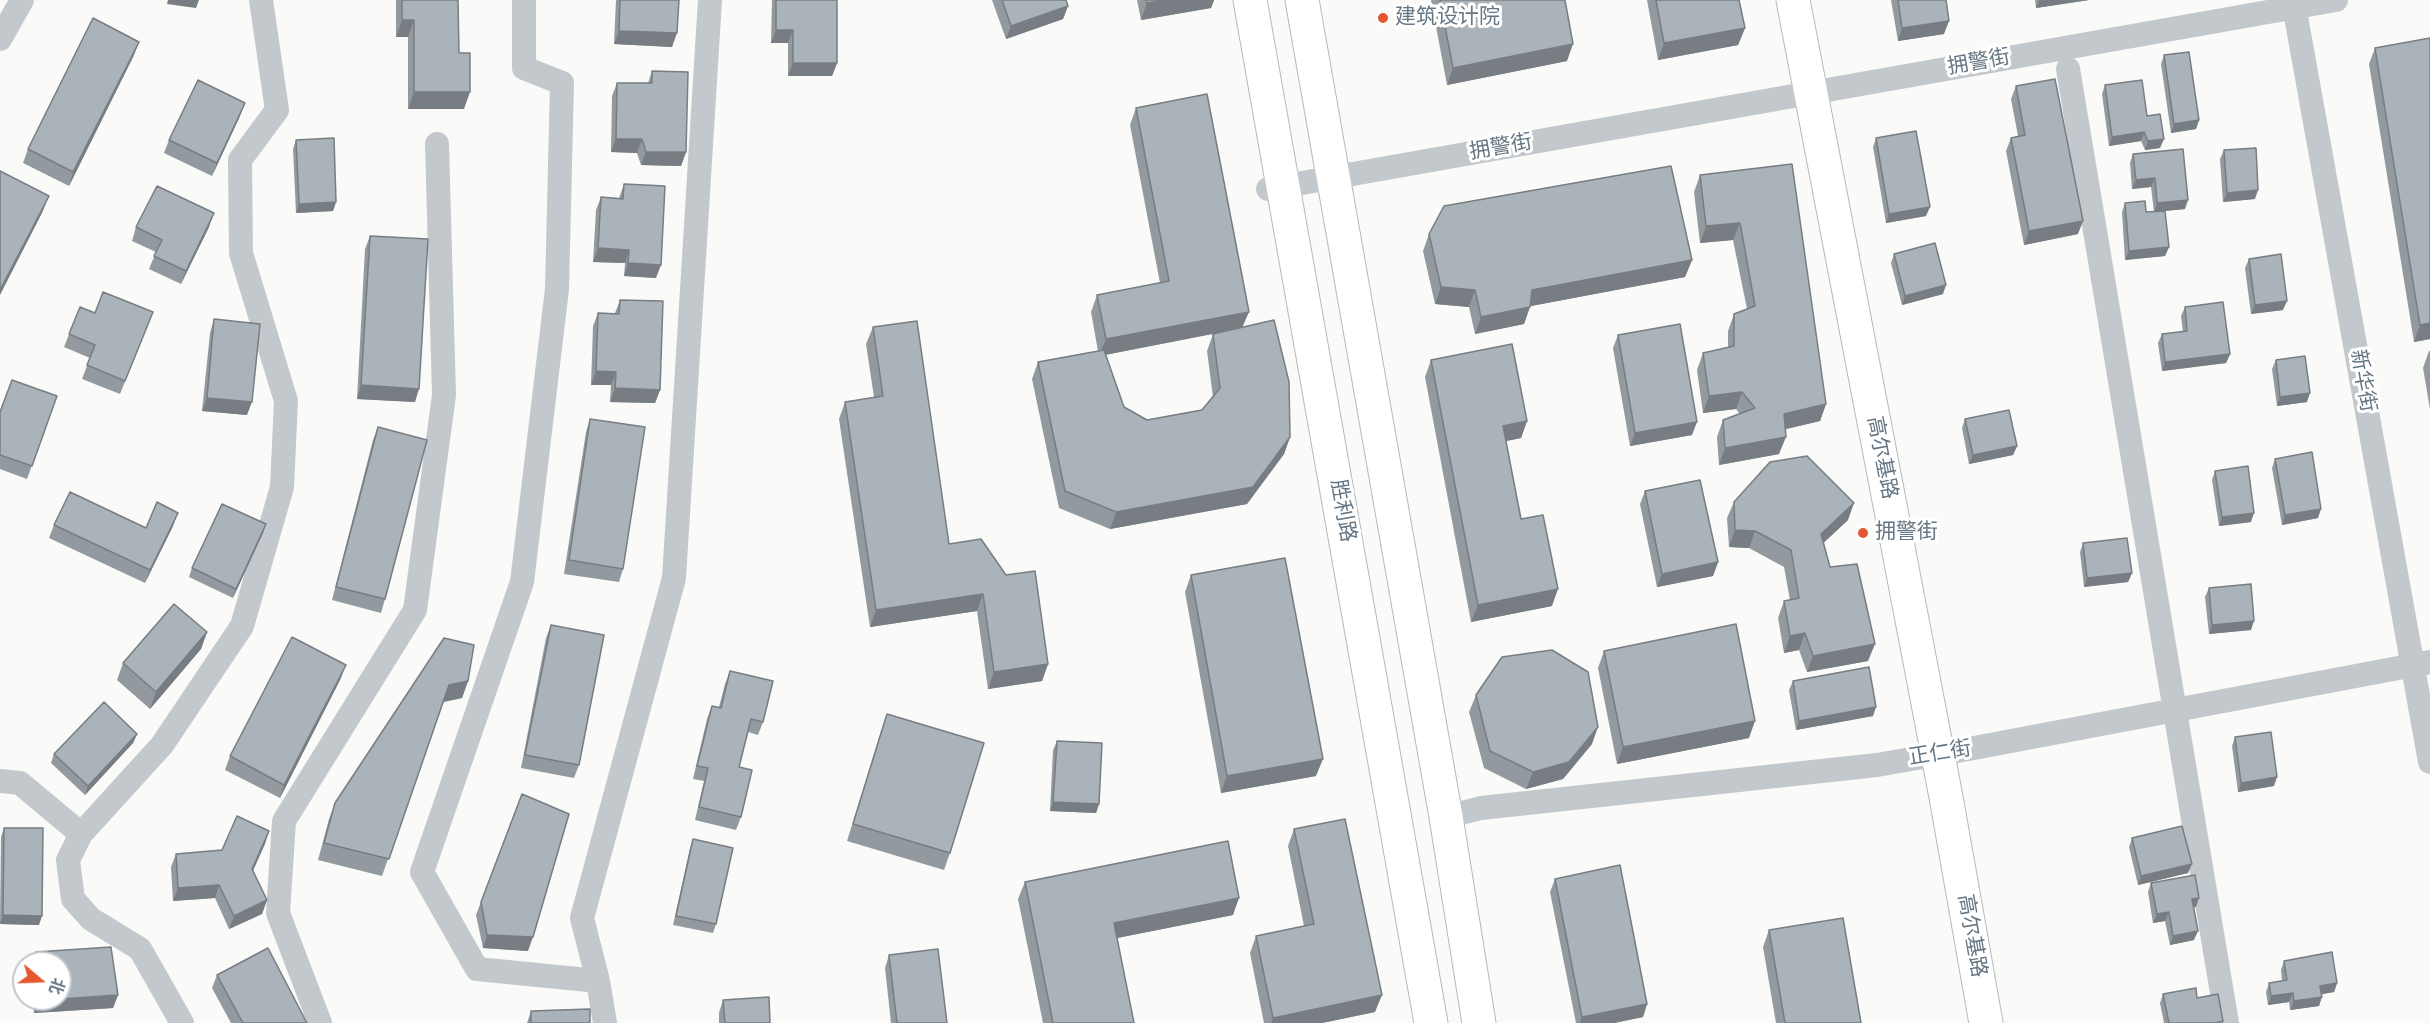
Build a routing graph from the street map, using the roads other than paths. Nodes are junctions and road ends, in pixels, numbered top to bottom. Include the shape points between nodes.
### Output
1 (22, 0) edge
2 (261, 0) edge
3 (524, 0) edge
4 (710, 0) edge
5 (1250, 0) edge
6 (1302, 0) edge
7 (1793, 0) edge
8 (2336, 0) edge
9 (2294, 4) edge
10 (0, 39) edge
11 (2068, 69) dead end
12 (1810, 93) junction
13 (437, 144) dead end
14 (1335, 177) junction
15 (1276, 187) junction
16 (2422, 663) edge
17 (2174, 711) junction
18 (1938, 754) junction
19 (2430, 762) edge
20 (0, 781) edge
21 (1446, 817) junction
22 (81, 834) junction
23 (598, 981) junction
24 (182, 1023) edge
25 (320, 1023) edge
26 (605, 1023) edge
27 (1431, 1023) edge
28 (1479, 1023) edge
29 (1986, 1023) edge
30 (2227, 1023) edge

1 - 10 street
2 - 22 street via 277,110 240,160 241,253 286,401 282,487 242,627 162,745
3 - 23 street via 524,68 562,83 557,289 522,582 422,872 477,969
4 - 23 street via 674,578 582,918
5 - 15 main road, 胜利路
6 - 14 main road
7 - 12 main road, 高尔基路
8 - 9 street, 拥警街
9 - 12 street, 拥警街
9 - 16 street, 新华街
11 - 17 street
12 - 14 street, 拥警街
12 - 18 main road, 高尔基路
13 - 25 street via 444,394 415,610 284,821 278,913
14 - 15 street, 拥警街
14 - 21 main road
15 - 27 main road, 胜利路
16 - 17 street, 正仁街
16 - 19 street, 新华街
17 - 18 street, 正仁街
17 - 30 street
18 - 21 street, 正仁街 via 1877,765 1481,808
18 - 29 main road, 高尔基路
20 - 22 street via 20,783
21 - 28 main road
22 - 24 street via 68,860 73,898 92,919 140,949
23 - 26 street

